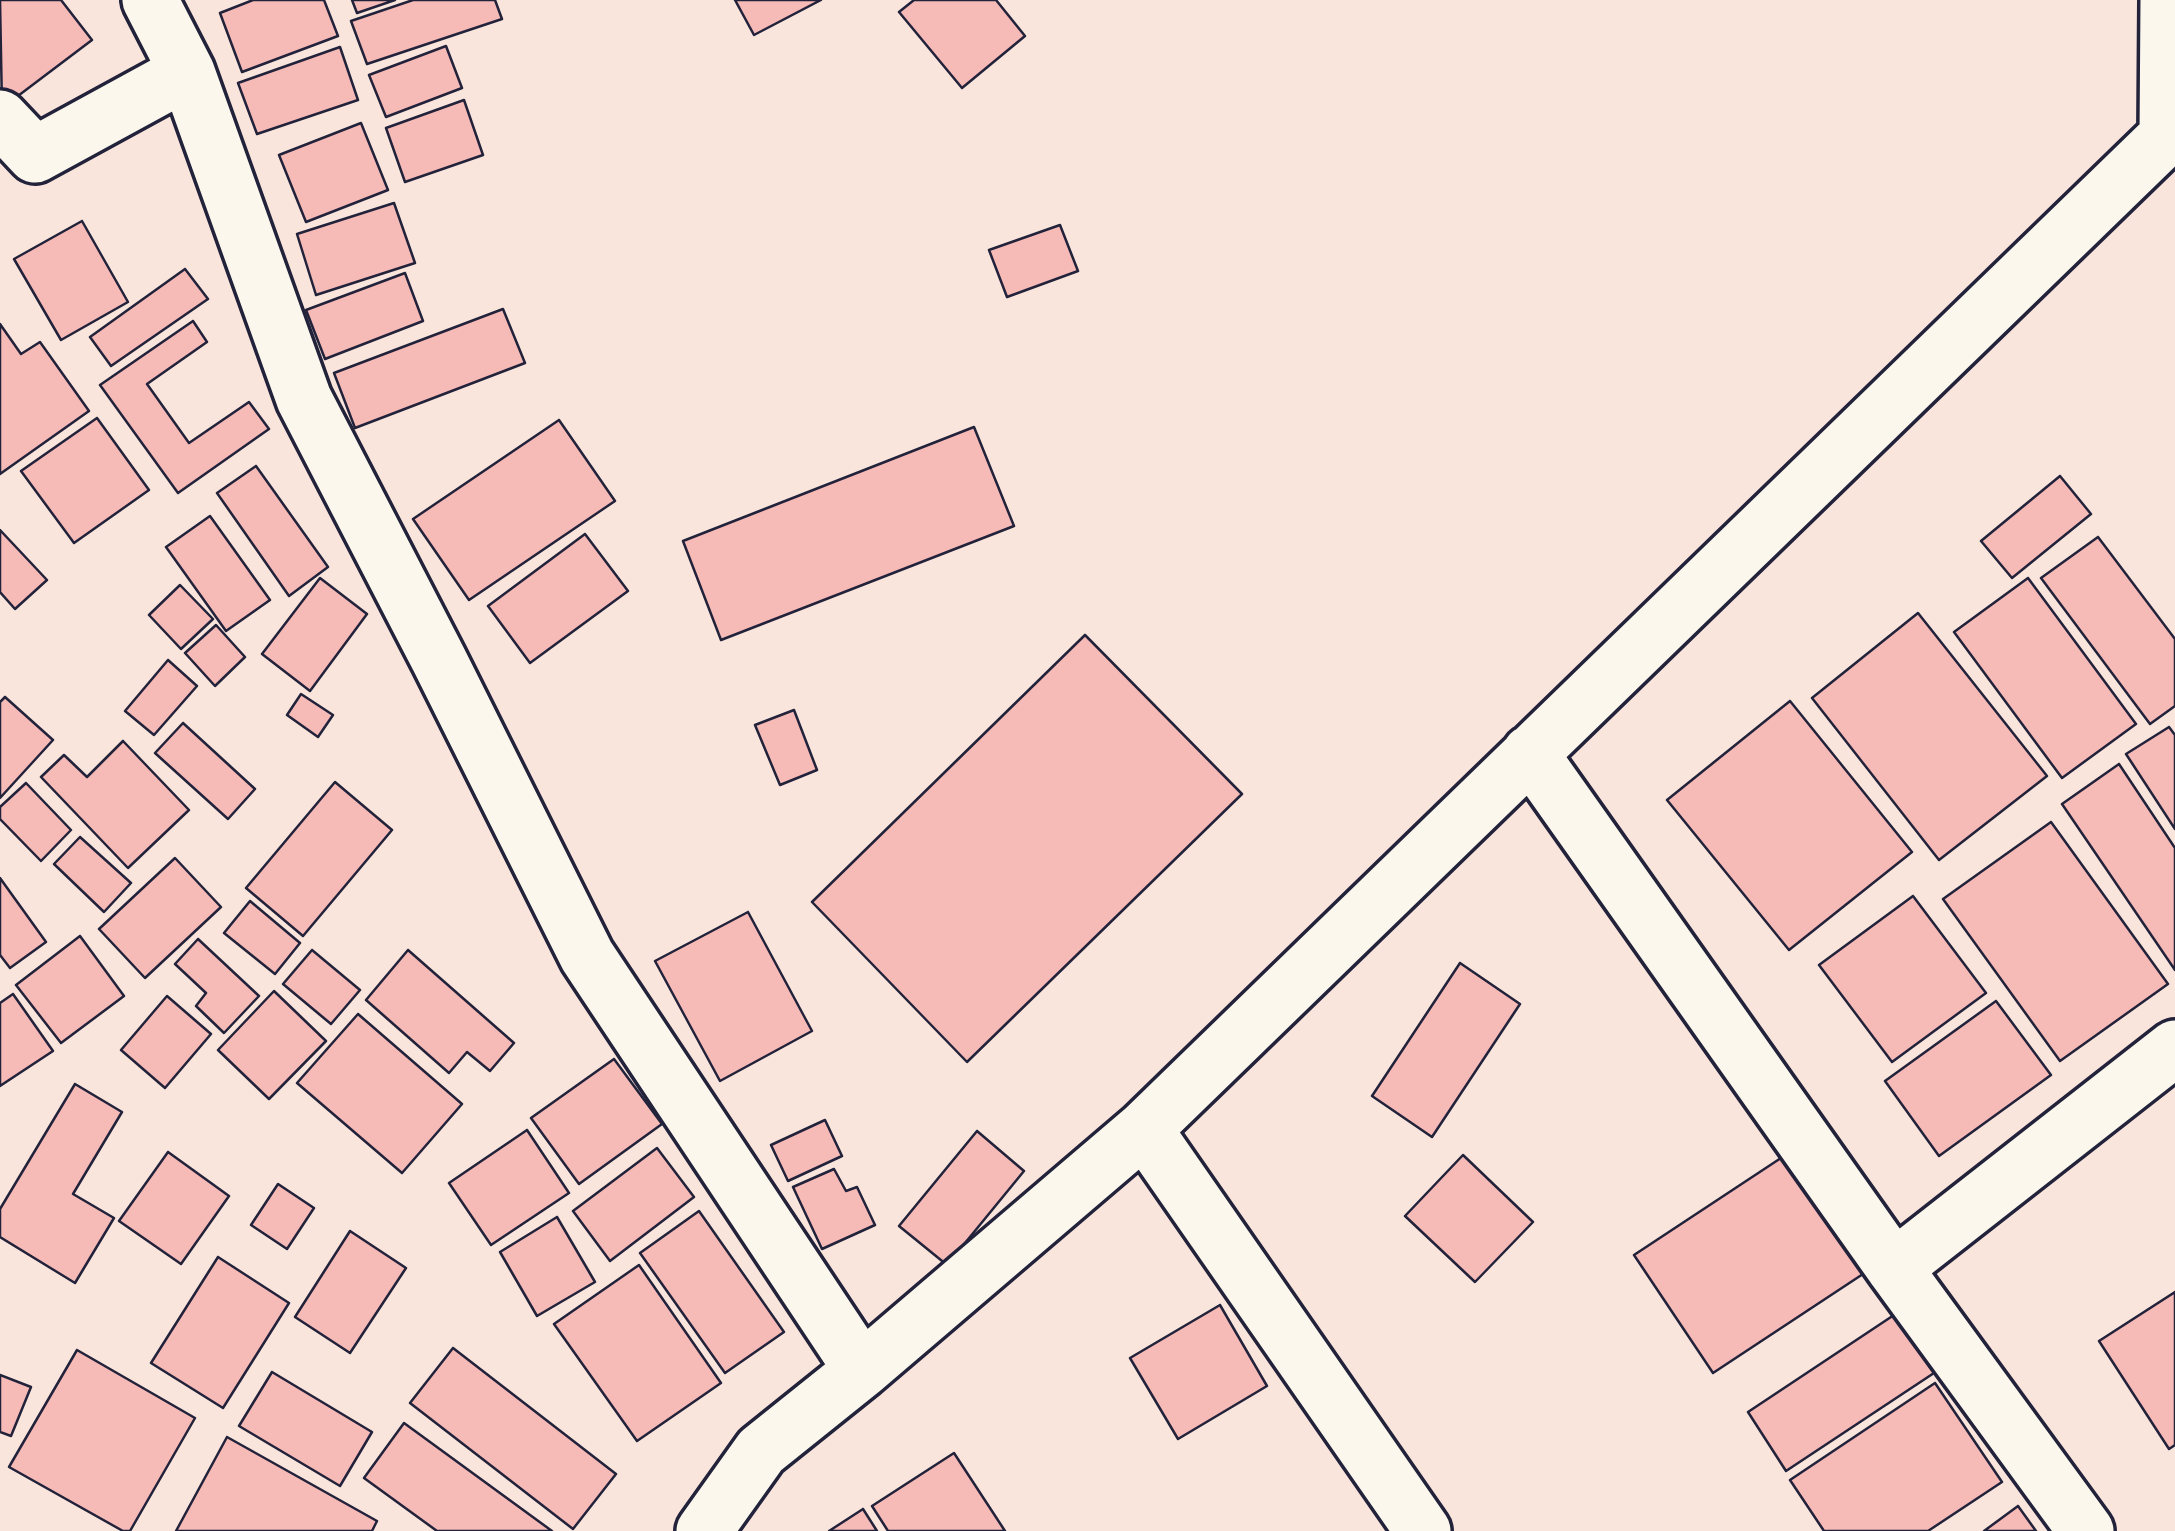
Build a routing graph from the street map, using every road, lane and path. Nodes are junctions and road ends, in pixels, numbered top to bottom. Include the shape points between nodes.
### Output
1 (150, 0) edge
2 (2168, 0) edge
3 (186, 72) junction
4 (0, 118) edge
5 (2171, 136) edge
6 (1530, 753) junction
7 (2175, 1048) edge
8 (1144, 1130) junction
9 (1894, 1268) junction
10 (862, 1370) junction
11 (704, 1531) edge
12 (1423, 1531) edge
13 (2086, 1531) edge

1 - 3 street
2 - 5 street
3 - 4 street via 35,154
3 - 10 street via 304,400 587,956
5 - 6 street
6 - 8 street
6 - 9 street
7 - 9 street
8 - 10 street
8 - 12 street
9 - 13 street
10 - 11 street via 761,1451

